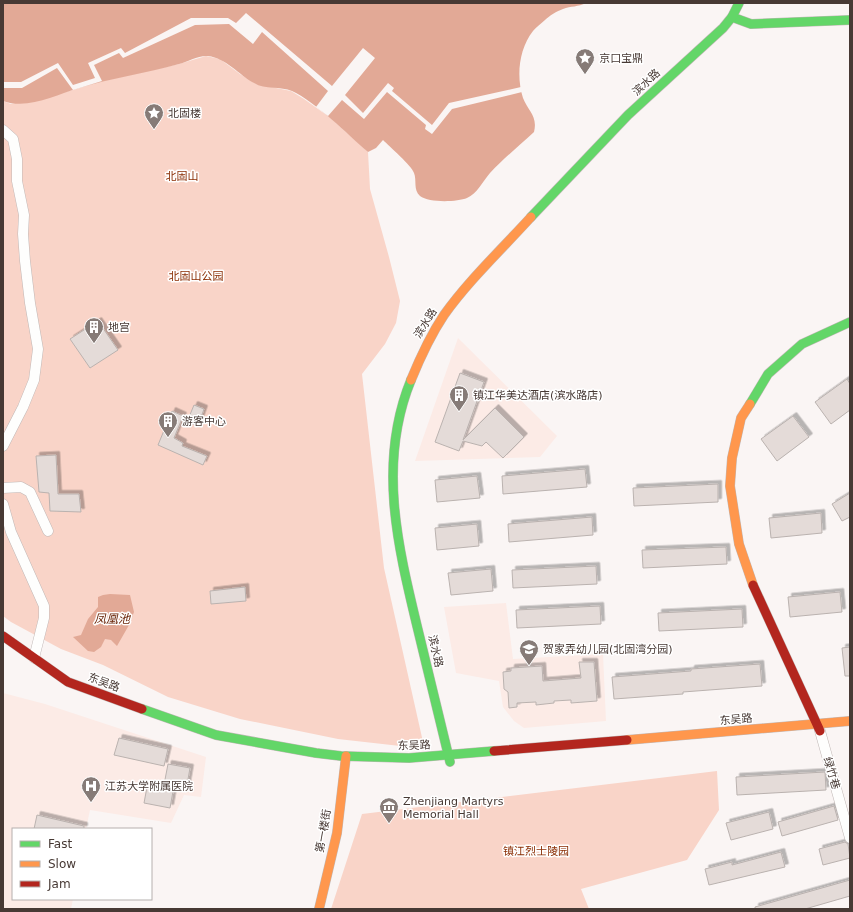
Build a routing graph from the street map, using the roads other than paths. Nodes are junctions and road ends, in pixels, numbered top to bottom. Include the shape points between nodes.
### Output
1 (739, 3) edge
2 (732, 17) junction
3 (850, 20) edge
4 (3, 130) edge
5 (850, 322) edge
6 (3, 446) edge
7 (3, 488) edge
8 (3, 504) edge
9 (48, 530) dead end
10 (3, 636) edge
11 (34, 658) junction
12 (36, 670) dead end
13 (850, 721) edge
14 (818, 728) junction
15 (850, 729) edge
16 (449, 759) junction
17 (345, 760) junction
18 (850, 838) edge
19 (319, 909) edge

1 - 2 street, 滨水路
2 - 3 street via 751,24
2 - 16 street, 滨水路 via 628,115 476,276 444,315 424,348 403,399 394,442 392,481 395,518 404,571
4 - 6 street via 13,139 17,159 17,181 24,215 25,261 38,349 34,380
5 - 14 street via 802,344 768,374 741,418 732,458 730,486 739,544 753,585
7 - 9 street via 21,487 30,492
8 - 11 street via 11,532 44,606 44,618
10 - 11 street, 东吴路
11 - 17 street, 东吴路 via 68,682 216,735
12 - 17 street, 东吴路 via 62,688 213,742 314,760
13 - 14 street, 东吴路
14 - 15 street, 东吴路
14 - 16 street, 东吴路
14 - 18 street, 绿竹巷
16 - 17 street, 东吴路 via 408,765
17 - 19 street, 第一楼街 via 337,833

